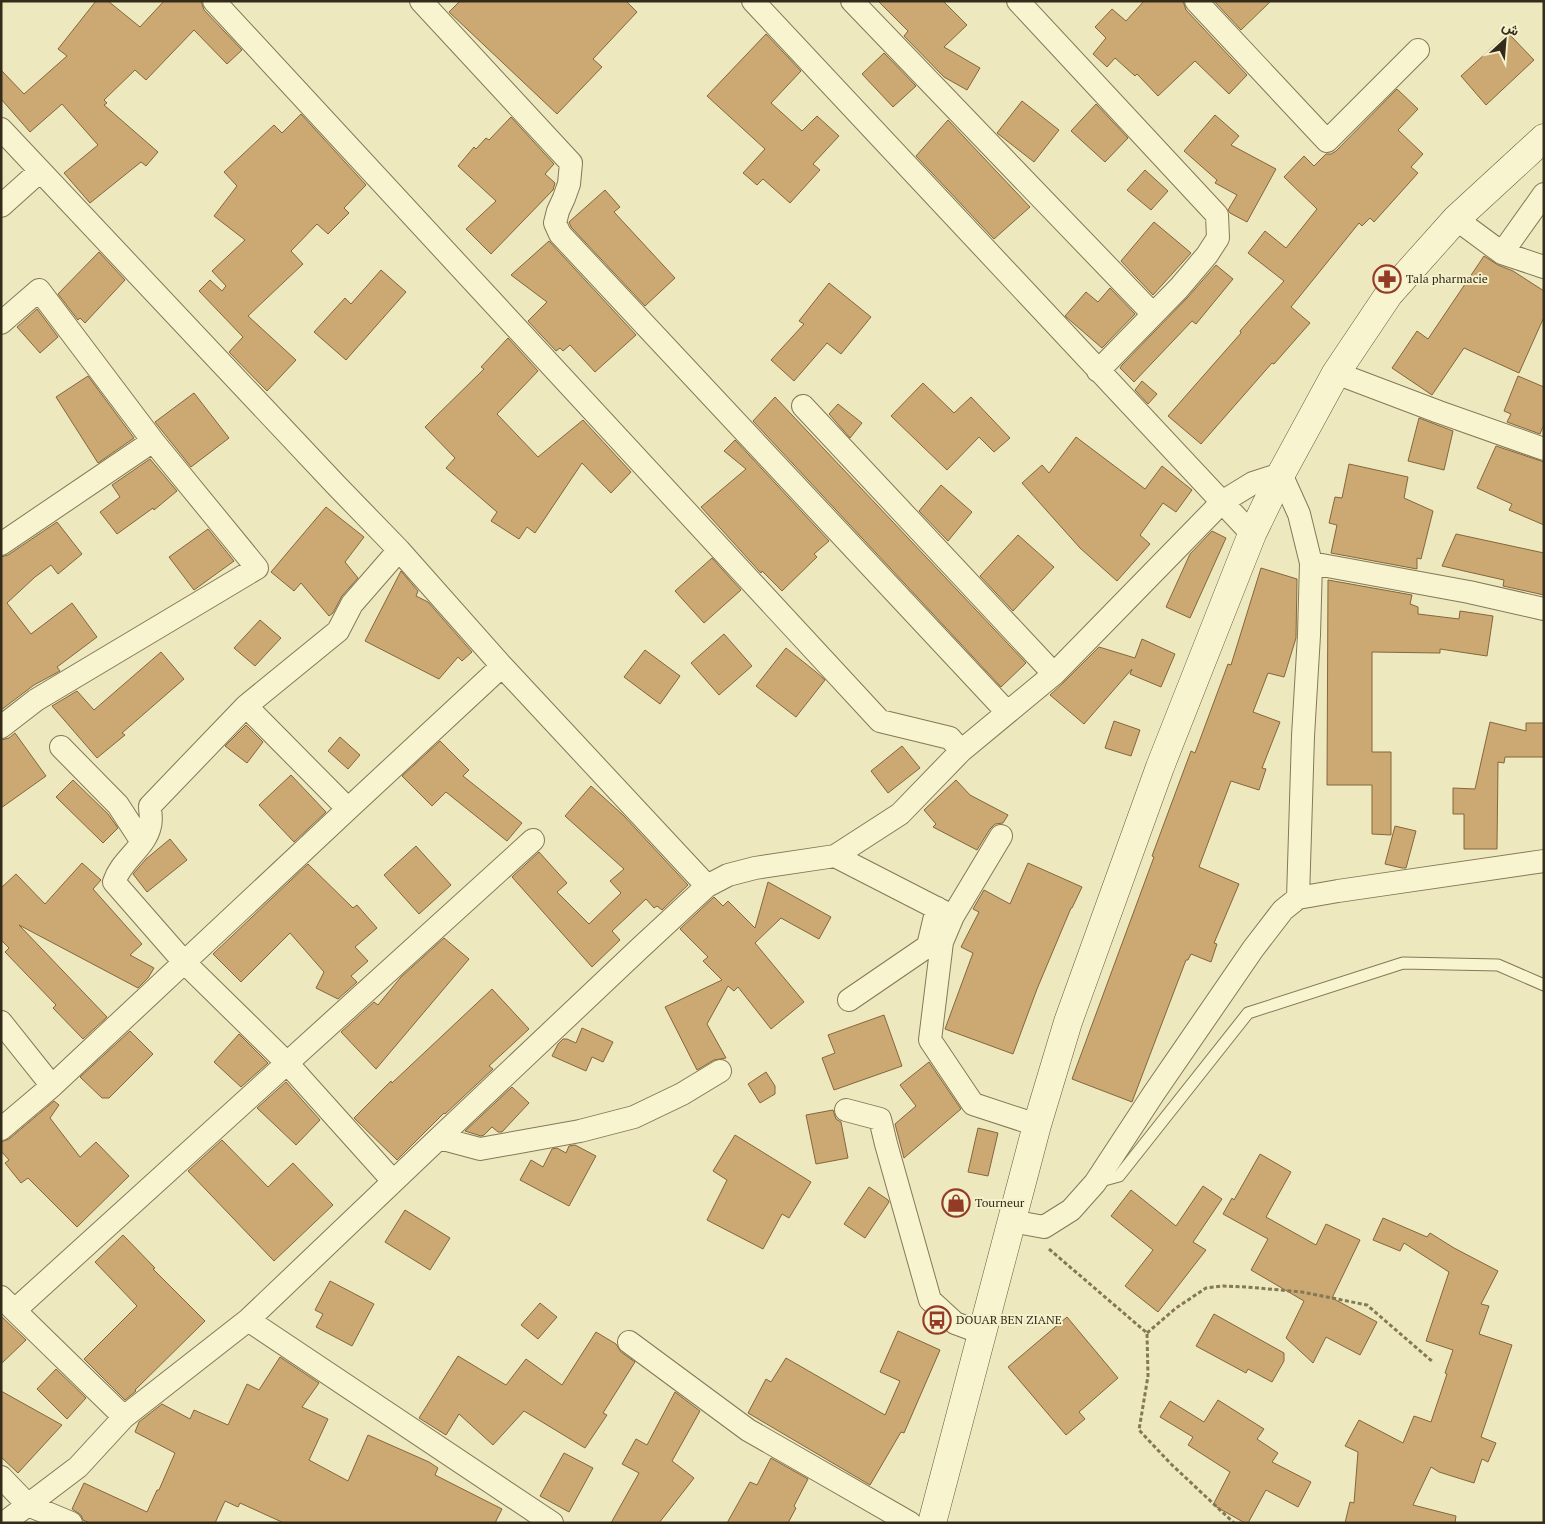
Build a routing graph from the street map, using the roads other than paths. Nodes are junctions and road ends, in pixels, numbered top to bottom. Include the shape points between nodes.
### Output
1 (214, 1) edge
2 (421, 1) edge
3 (753, 1) edge
4 (852, 1) edge
5 (1018, 1) edge
6 (1196, 1) edge
7 (1418, 50) dead end
8 (1, 129) edge
9 (1544, 138) edge
10 (40, 170) junction
11 (1544, 194) edge
12 (1, 206) edge
13 (1456, 219) junction
14 (1502, 253) junction
15 (1544, 267) edge
16 (1153, 314) junction
17 (1, 322) edge
18 (1098, 371) junction
19 (1336, 373) junction
20 (803, 406) dead end
21 (153, 441) junction
22 (1544, 448) edge
23 (1281, 474) junction
24 (1222, 502) junction
25 (1252, 534) junction
26 (1, 544) edge
27 (399, 550) junction
28 (1311, 563) junction
29 (1544, 609) edge
30 (502, 666) junction
31 (1054, 674) junction
32 (246, 706) junction
33 (1007, 712) junction
34 (1, 727) edge
35 (61, 747) dead end
36 (961, 751) junction
37 (348, 809) junction
38 (1001, 836) dead end
39 (533, 840) dead end
40 (142, 842) junction
41 (835, 856) junction
42 (1544, 861) edge
43 (707, 886) junction
44 (1298, 898) junction
45 (945, 912) junction
46 (184, 962) junction
47 (1544, 985) edge
48 (849, 1000) dead end
49 (1, 1022) edge
50 (287, 1064) junction
51 (720, 1071) dead end
52 (52, 1086) junction
53 (846, 1110) dead end
54 (1037, 1124) junction
55 (1, 1129) edge
56 (439, 1138) junction
57 (393, 1181) junction
58 (1095, 1182) junction
59 (1011, 1221) junction
60 (8, 1304) edge
61 (248, 1320) junction
62 (982, 1333) junction
63 (629, 1342) dead end
64 (124, 1417) junction
65 (1, 1477) edge
66 (28, 1505) junction
67 (4, 1523) edge
68 (72, 1523) edge
69 (552, 1523) edge
70 (910, 1523) edge
71 (932, 1523) edge

1 - 36 street via 880,721 950,738
2 - 33 street via 571,163 569,184 556,223 560,234
3 - 18 street
4 - 16 street
5 - 16 street via 1217,215 1218,238 1179,288
6 - 7 street via 1327,141
8 - 10 street
9 - 13 main road
10 - 12 street
10 - 27 street
11 - 14 street
13 - 14 street
13 - 19 main road via 1389,294
14 - 15 street
16 - 18 street
17 - 21 street via 39,290
18 - 24 street
19 - 22 street
19 - 23 main road
20 - 31 street
21 - 26 street
21 - 34 street via 256,568 36,700
23 - 24 street via 1252,483
23 - 25 main road
23 - 28 street via 1299,514
24 - 25 street
24 - 31 street
25 - 54 main road via 1160,767 1068,1022
27 - 30 street
27 - 32 street via 352,604 338,631
28 - 29 street
28 - 44 street
30 - 37 street
30 - 43 street
31 - 33 street
32 - 37 street
32 - 40 street via 150,806 150,826
33 - 36 street
35 - 40 street via 118,805
36 - 41 street via 900,814
37 - 46 street
38 - 45 street
39 - 50 street
40 - 46 street via 117,872 114,882
41 - 43 street via 755,868 728,875
41 - 45 street
42 - 44 street
43 - 56 street
44 - 58 street via 1283,910 1254,950
45 - 48 street via 928,946
45 - 54 street via 930,1040 973,1104
46 - 50 street
46 - 52 street
47 - 58 lane via 1498,965 1402,963 1248,1013 1119,1176
49 - 52 street
50 - 57 street
50 - 60 street
51 - 56 street via 634,1117 580,1130 480,1149
52 - 55 street
53 - 62 street via 880,1119 930,1300 955,1323
54 - 59 main road
56 - 57 street
57 - 61 street
58 - 59 street via 1071,1210 1044,1227
59 - 62 main road
60 - 64 street
61 - 64 street
61 - 69 street
62 - 71 main road
63 - 70 street via 748,1430
64 - 66 street via 78,1468
65 - 66 street
66 - 67 street
66 - 68 street

